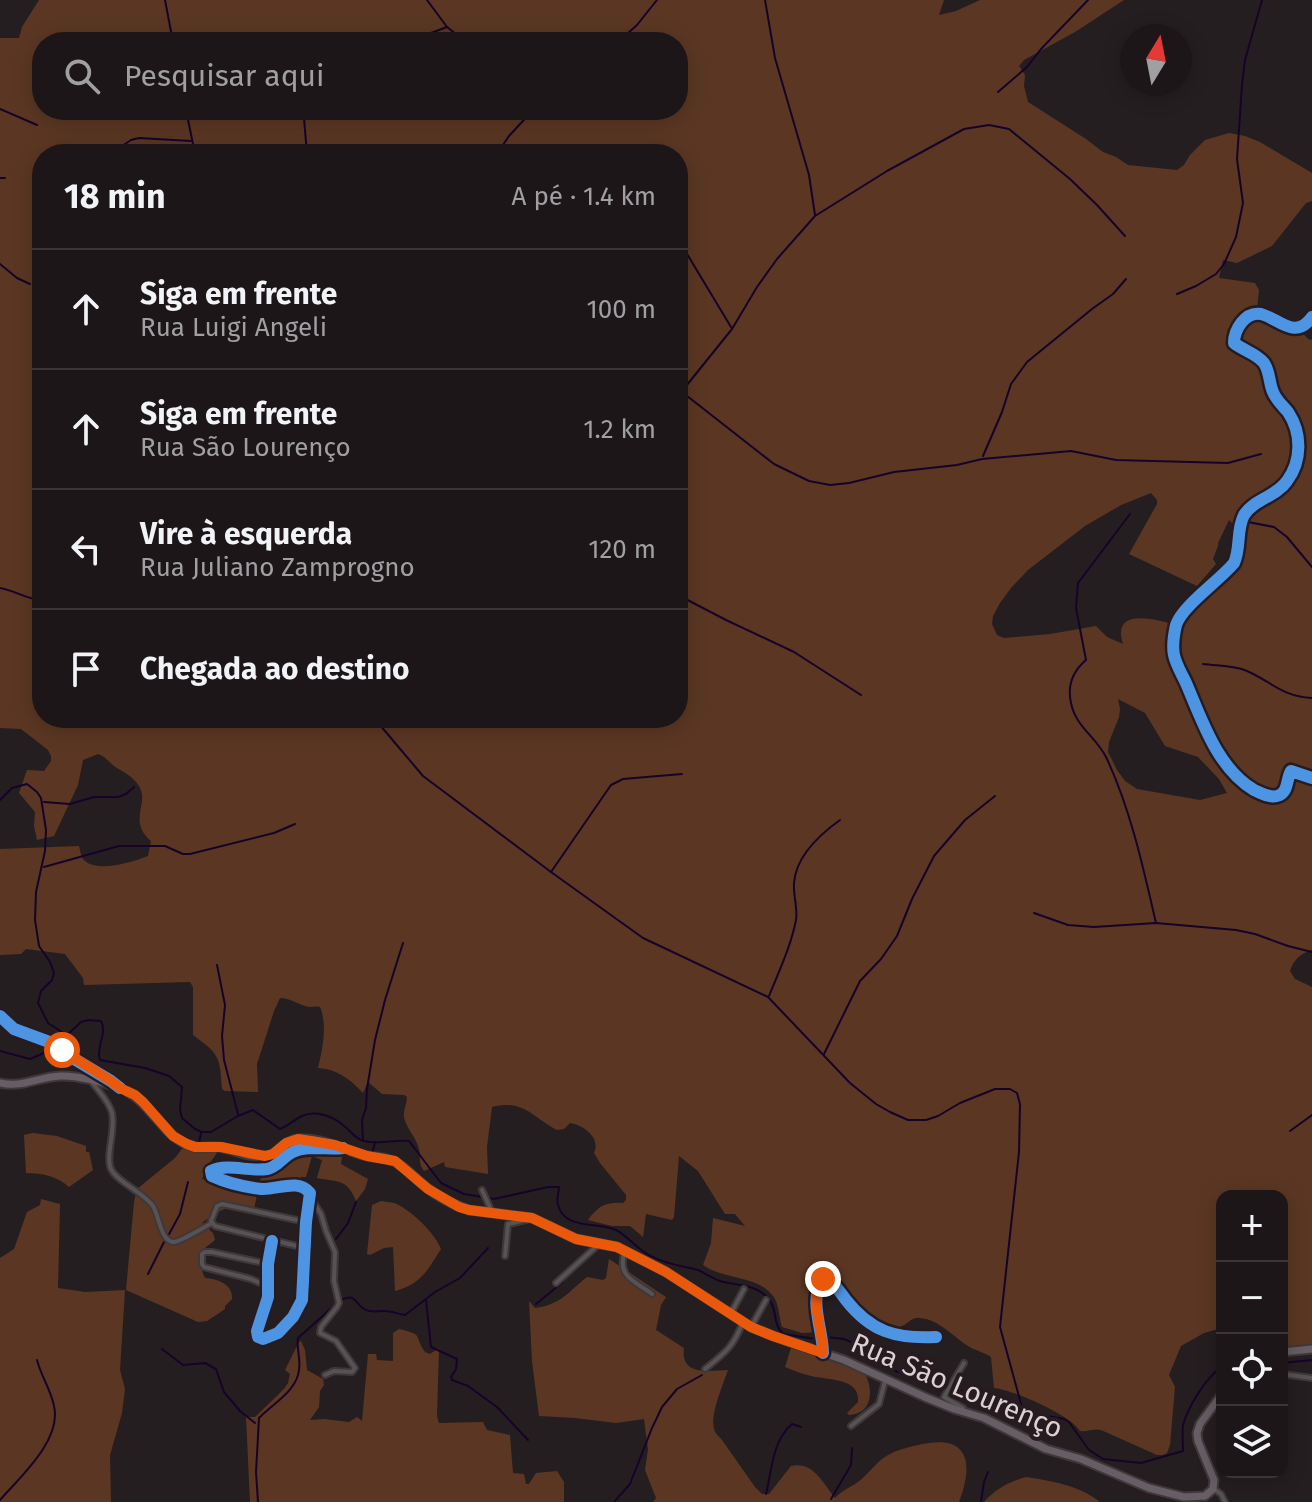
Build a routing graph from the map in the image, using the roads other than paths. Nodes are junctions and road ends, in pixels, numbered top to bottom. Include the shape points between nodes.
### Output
1 (1312, 317) edge
2 (1312, 778) edge
3 (0, 1016) edge
4 (91, 1081) junction
5 (0, 1083) edge
6 (120, 1088) junction
7 (343, 1148) junction
8 (483, 1192) dead end
9 (310, 1197) junction
10 (492, 1212) junction
11 (532, 1218) junction
12 (306, 1222) junction
13 (212, 1223) junction
14 (272, 1241) junction
15 (601, 1243) junction
16 (305, 1248) junction
17 (625, 1251) junction
18 (505, 1256) dead end
19 (268, 1264) junction
20 (556, 1283) dead end
21 (269, 1287) junction
22 (744, 1289) dead end
23 (652, 1294) dead end
24 (766, 1300) dead end
25 (730, 1315) junction
26 (743, 1322) junction
27 (751, 1327) junction
28 (936, 1337) dead end
29 (1312, 1349) edge
30 (1288, 1351) edge
31 (823, 1353) junction
32 (964, 1363) dead end
33 (705, 1369) dead end
34 (325, 1375) dead end
35 (1288, 1375) edge
36 (886, 1378) junction
37 (1312, 1378) edge
38 (1216, 1402) edge
39 (976, 1415) junction
40 (851, 1426) dead end
41 (1213, 1489) junction
42 (1225, 1502) edge

1 - 2 street via 1307,324 1288,327 1255,314 1234,334 1234,343 1268,370 1273,392 1295,426 1297,461 1286,484 1243,517 1234,563 1180,616 1173,649 1212,740 1240,779 1274,797 1285,790 1291,771
3 - 6 street
4 - 5 main road via 60,1076
4 - 6 main road
4 - 13 street via 111,1108 112,1172 147,1198 166,1239 178,1242
6 - 7 main road, Rua São Lourenço via 143,1102 173,1136 195,1147 265,1156 306,1139
7 - 9 street via 303,1149 274,1167 230,1167 211,1173 261,1189 302,1186
7 - 10 main road, Rua São Lourenço via 395,1161 442,1198 469,1210
8 - 10 street
9 - 12 street
9 - 34 street via 335,1252 339,1303 320,1333 336,1341 355,1368
10 - 11 main road, Rua São Lourenço
11 - 15 main road, Rua São Lourenço via 570,1237
11 - 18 street via 508,1224
12 - 13 street via 222,1204
12 - 16 street
13 - 14 street
14 - 16 street
14 - 19 street
15 - 17 main road, Rua São Lourenço
15 - 20 street
16 - 21 street via 301,1304 278,1333 260,1339 257,1331
17 - 23 street via 623,1272
17 - 25 main road, Rua São Lourenço
19 - 21 street
19 - 21 street via 202,1254 205,1268
22 - 25 street
24 - 27 street
25 - 26 main road, Rua São Lourenço
26 - 27 main road, Rua São Lourenço
26 - 33 street via 728,1350
27 - 31 main road, Rua São Lourenço
28 - 31 street via 901,1337 872,1326 825,1279 816,1301
29 - 30 main road
31 - 36 main road, Rua São Lourenço
32 - 39 street via 944,1397
35 - 37 street
36 - 39 main road, Rua São Lourenço
36 - 40 street via 879,1404
38 - 41 main road via 1197,1433
39 - 41 main road, Rua São Lourenço via 1038,1446 1149,1488 1184,1497 1205,1496
41 - 42 street

